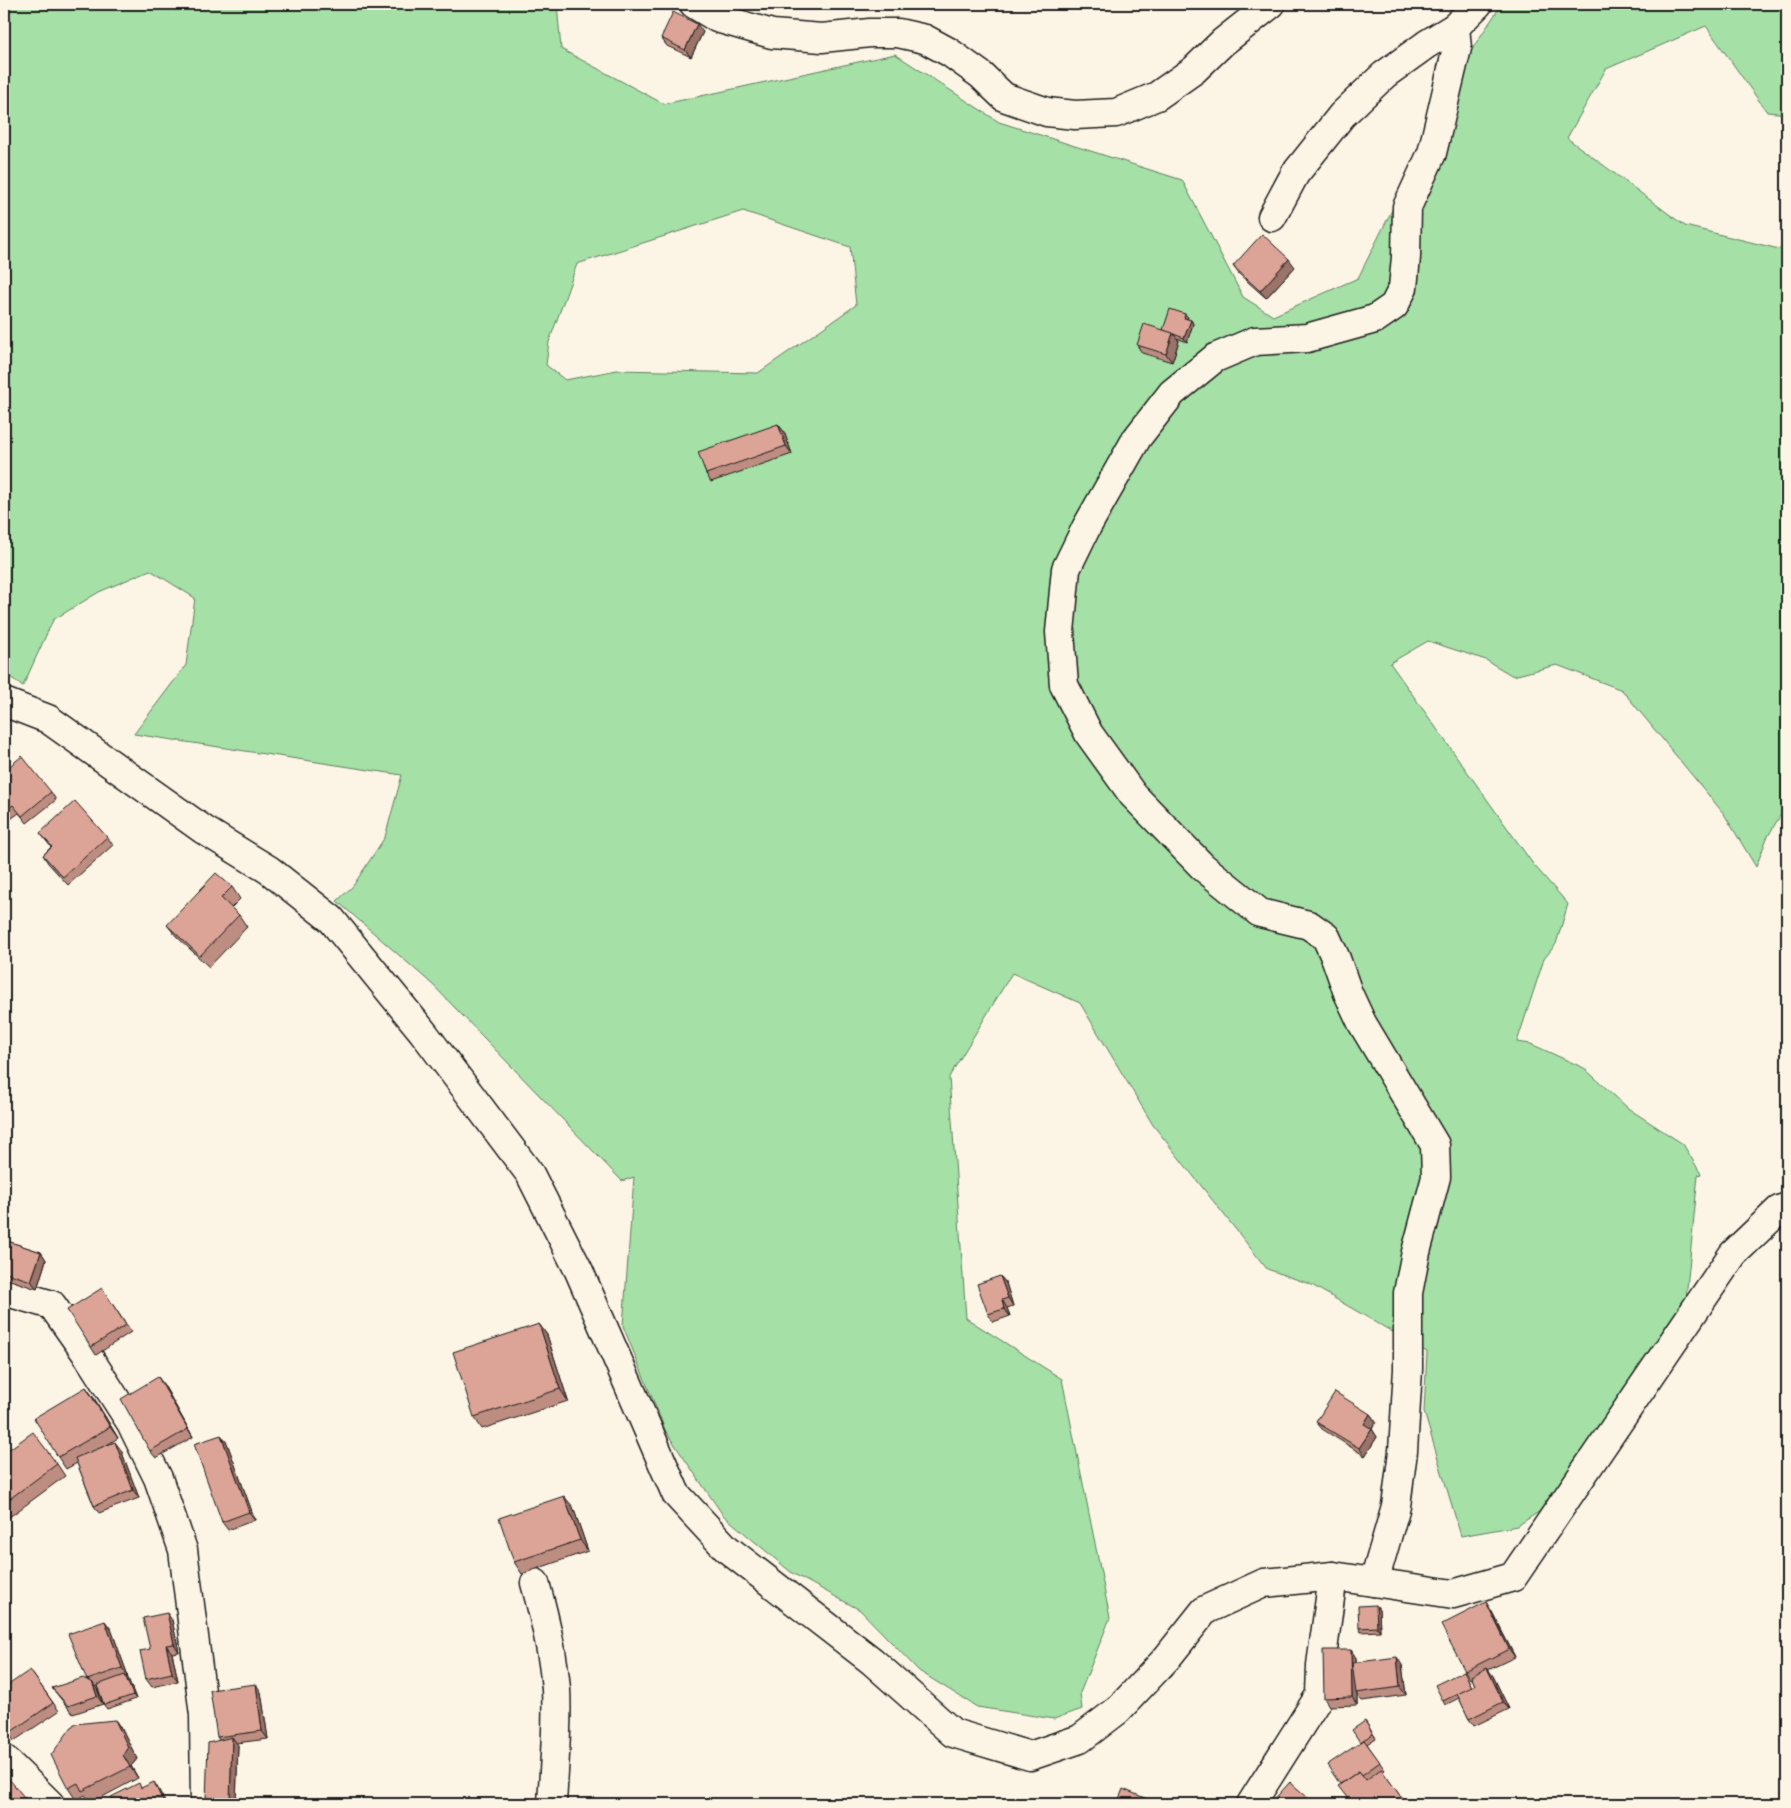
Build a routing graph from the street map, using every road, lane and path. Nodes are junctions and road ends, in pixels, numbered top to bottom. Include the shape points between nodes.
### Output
1 (694, 4) edge
2 (1271, 4) edge
3 (1478, 4) edge
4 (1455, 27) junction
5 (1272, 217) dead end
6 (4, 702) edge
7 (1787, 1207) edge
8 (4, 1291) edge
9 (1333, 1576) junction
10 (1374, 1582) junction
11 (535, 1583) dead end
12 (4, 1759) edge
13 (50, 1804) edge
14 (205, 1804) edge
15 (552, 1804) edge
16 (1250, 1804) edge

1 - 2 street via 717,18 772,34 822,38 898,33 925,39 949,52 1004,97 1047,112 1075,115 1116,113 1157,96 1194,70
3 - 4 street
4 - 5 street via 1384,75 1342,115 1295,174
4 - 10 street via 1458,48 1432,153 1407,207 1403,288 1394,306 1375,320 1307,338 1255,341 1215,358 1172,393 1137,438 1066,568 1060,632 1064,685 1089,734 1133,795 1203,867 1260,913 1309,925 1326,938 1362,1023 1435,1145 1436,1177 1408,1292 1408,1369 1396,1506
6 - 9 street via 48,719 204,830 268,870 331,919 423,1032 530,1174 579,1271 676,1494 726,1548 872,1661 952,1733 1030,1756 1080,1739 1118,1710 1206,1610 1264,1583
7 - 10 street via 1779,1210 1733,1254 1513,1578 1453,1594
8 - 14 street via 52,1306 132,1422 158,1478 182,1550 204,1715
9 - 10 street
9 - 16 street via 1320,1695
11 - 15 street via 549,1633 556,1688
12 - 13 street

